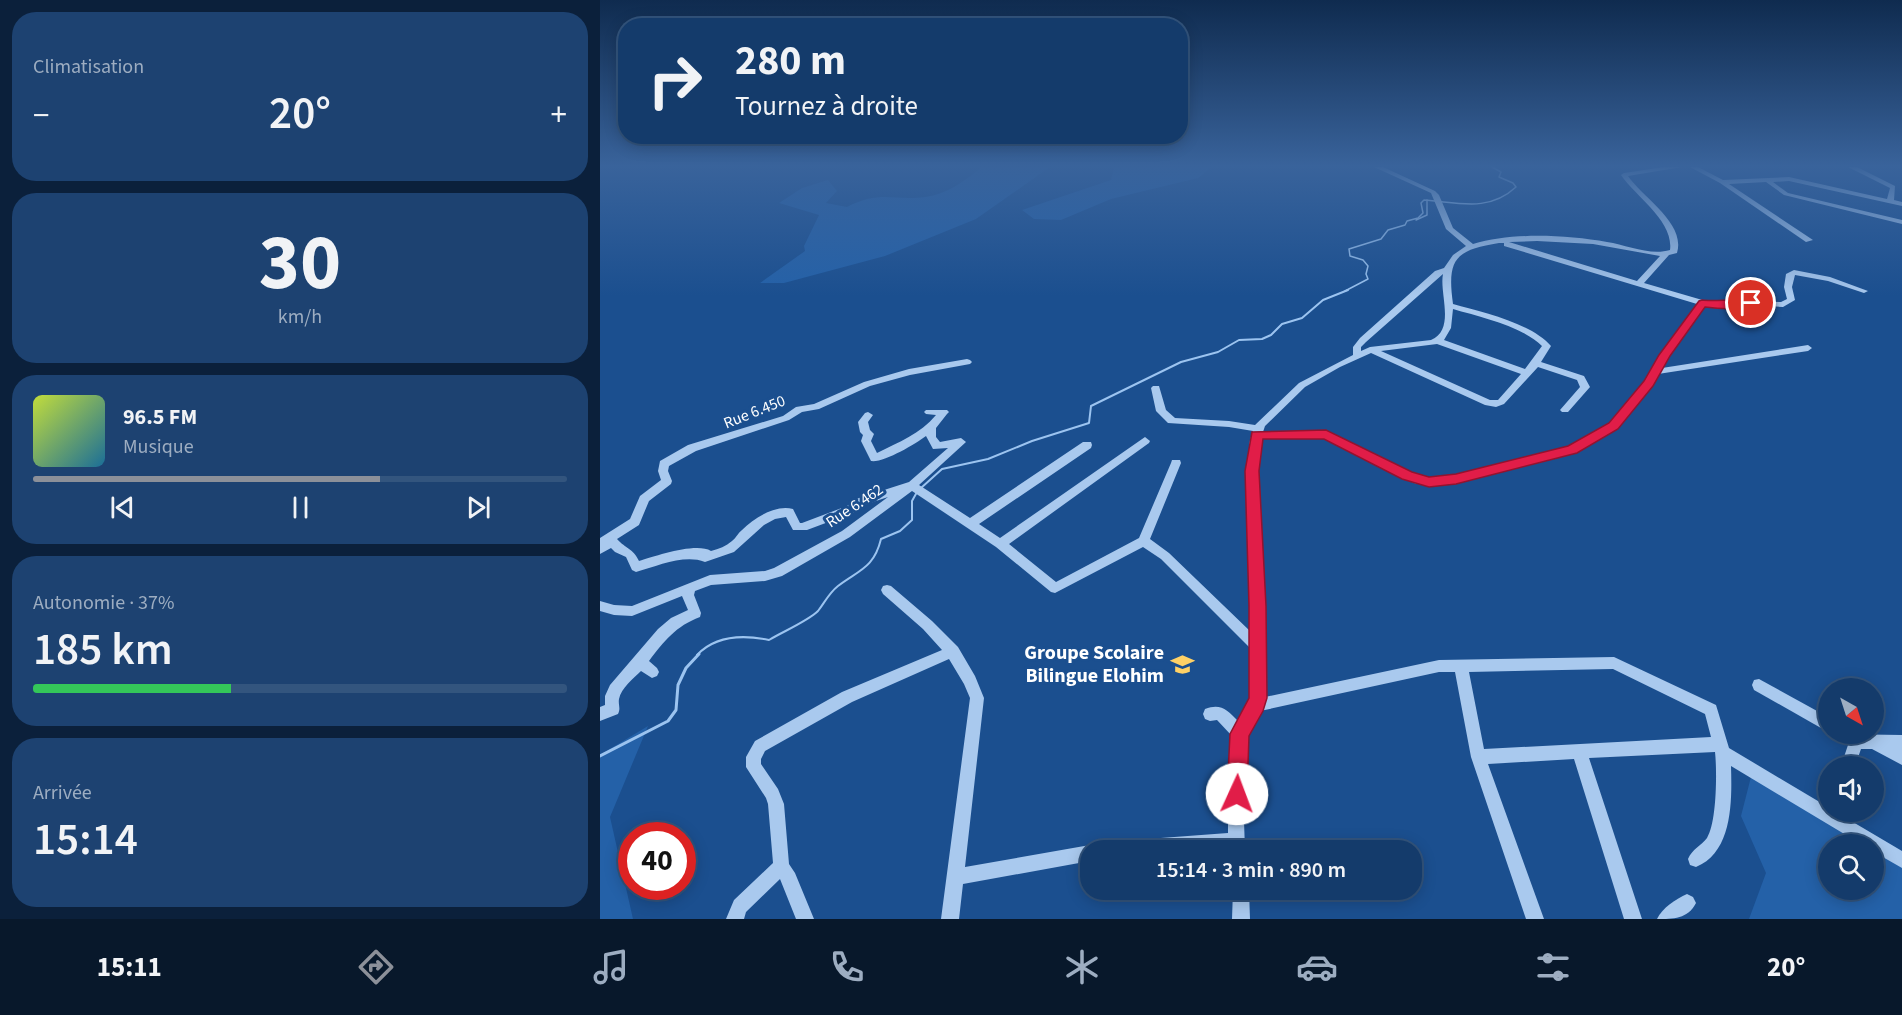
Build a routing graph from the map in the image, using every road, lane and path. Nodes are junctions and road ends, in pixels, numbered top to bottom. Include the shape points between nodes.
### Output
1 (1442, 210) edge
2 (1655, 210) edge
3 (1764, 210) edge
4 (1852, 210) edge
5 (1902, 222) edge
6 (1809, 240) dead end
7 (1501, 242) junction
8 (1471, 246) junction
9 (1666, 254) junction
10 (1447, 270) junction
11 (1639, 284) junction
12 (1864, 291) dead end
13 (1702, 303) junction
14 (1450, 306) junction
15 (1438, 341) junction
16 (1808, 348) dead end
17 (1370, 350) junction
18 (1357, 356) junction
19 (967, 362) dead end
20 (1536, 363) junction
21 (1655, 372) junction
22 (1526, 373) junction
23 (1156, 388) dead end
24 (1565, 410) dead end
25 (929, 412) dead end
26 (868, 415) dead end
27 (931, 427) junction
28 (1258, 432) junction
29 (1145, 441) dead end
30 (1087, 445) dead end
31 (1176, 463) dead end
32 (911, 485) junction
33 (970, 524) junction
34 (1144, 541) junction
35 (600, 544) edge
36 (1000, 544) junction
37 (600, 549) edge
38 (690, 588) junction
39 (887, 590) dead end
40 (600, 606) edge
41 (1257, 646) junction
42 (953, 651) junction
43 (641, 662) junction
44 (1461, 665) junction
45 (652, 672) dead end
46 (1759, 685) dead end
47 (1257, 705) junction
48 (613, 709) edge
49 (1210, 714) dead end
50 (1818, 719) edge
51 (1240, 734) junction
52 (1884, 742) edge
53 (1902, 742) edge
54 (1876, 744) edge
55 (1722, 748) junction
56 (1579, 752) junction
57 (1478, 757) junction
58 (1902, 758) edge
59 (1818, 806) edge
60 (1843, 822) edge
61 (1237, 840) edge
62 (1080, 856) edge
63 (1696, 859) dead end
64 (1902, 860) edge
65 (781, 866) junction
66 (957, 877) junction
67 (1241, 900) edge
68 (1687, 903) dead end
69 (735, 919) edge
70 (805, 919) edge
71 (950, 919) edge
72 (1241, 919) edge
73 (1534, 919) edge
74 (1633, 919) edge
75 (1666, 919) edge

1 - 8 street via 1450,229
2 - 9 street via 1676,244 1674,251
3 - 6 street
4 - 5 street
7 - 8 street
7 - 9 street via 1580,241
7 - 11 street
8 - 10 street
9 - 11 street
10 - 14 street via 1444,284
10 - 18 street via 1438,273 1363,340 1357,347
11 - 13 street
12 - 13 street via 1794,272 1790,274 1789,303
13 - 21 street
14 - 15 street via 1447,327
14 - 20 street via 1542,339 1547,346
15 - 17 street
15 - 22 street
16 - 21 street
17 - 18 street
17 - 22 street via 1488,403 1501,402
18 - 28 street via 1302,385 1266,419
19 - 35 street, Rue 6.450 via 867,384 816,407 799,409 786,418 687,450 664,464 667,481 644,500 635,522
20 - 22 street
20 - 24 street via 1581,378 1584,387
21 - 28 street via 1613,426 1572,450 1437,482 1418,480 1326,435
23 - 28 street via 1161,411 1172,421 1229,424
25 - 27 street via 944,412
26 - 27 street, Rue 6.462 via 863,422 869,434 866,441 875,458
27 - 32 street, Rue 6.462 via 931,438 937,446 962,442
28 - 41 street via 1252,471
29 - 36 street
30 - 33 street
31 - 34 street
32 - 33 street
32 - 37 street via 860,501 851,509 803,527 797,527 789,512 778,514 760,521 739,543 720,554 678,555 636,567 630,554 613,542
32 - 38 street, Rue 6.462 via 846,534 778,572 710,580
33 - 36 street
34 - 36 street via 1055,588
34 - 41 street via 1165,556
38 - 40 street, Rue 6.462 via 632,610
38 - 43 street via 688,594 695,613 662,633
39 - 42 street
41 - 47 street
42 - 65 street via 847,698 760,746 752,761 776,804
42 - 66 street via 977,698
43 - 45 street
43 - 48 street via 614,693
44 - 47 street via 1439,666
44 - 55 street via 1614,663 1711,710
44 - 57 street
46 - 50 street
47 - 51 street
49 - 51 street via 1220,713
51 - 61 street
52 - 53 street
54 - 58 street
55 - 56 street
55 - 59 street
55 - 63 street via 1724,798 1716,837
56 - 57 street
56 - 74 street
57 - 73 street
60 - 64 street
62 - 66 street
65 - 69 street via 740,906
65 - 70 street
66 - 71 street
67 - 72 street
68 - 75 street

